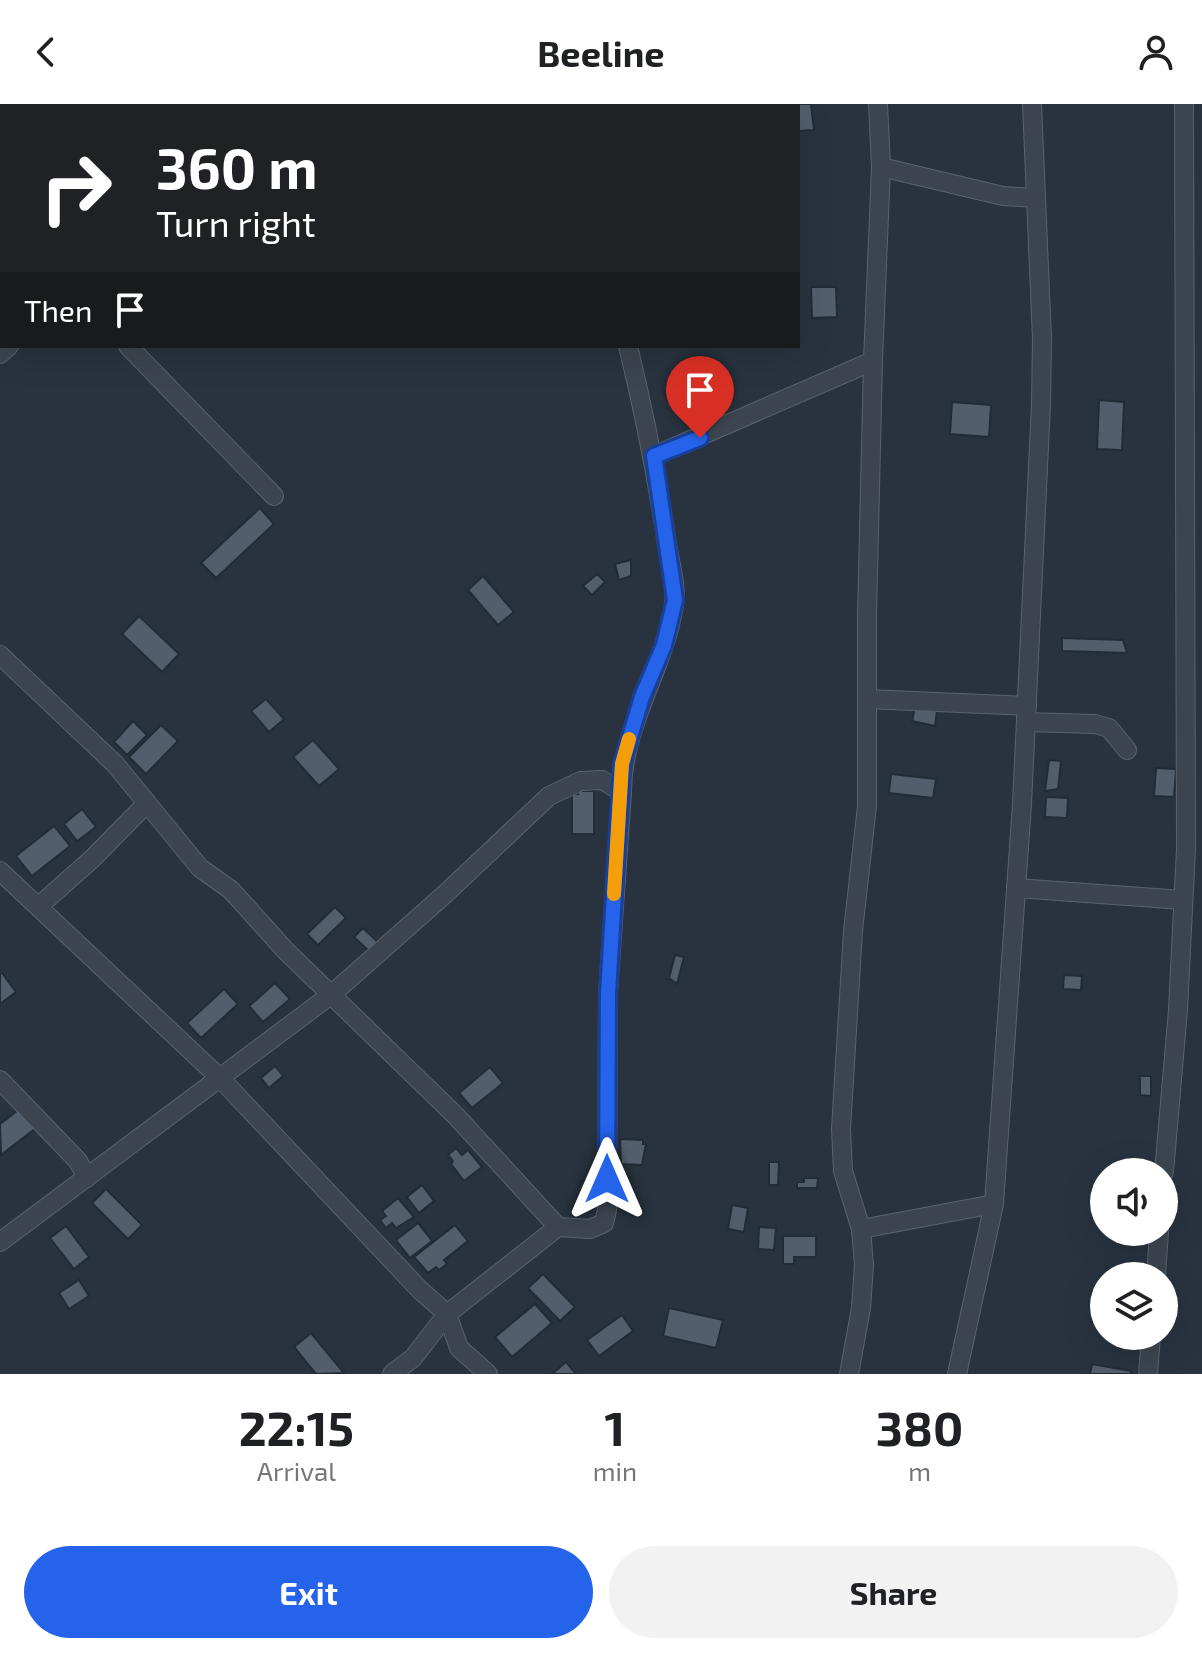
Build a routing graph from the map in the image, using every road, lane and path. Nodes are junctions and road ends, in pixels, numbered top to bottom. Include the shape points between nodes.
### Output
1 (878, 104) edge
2 (1032, 104) edge
3 (1184, 104) edge
4 (881, 167) junction
5 (1036, 198) junction
6 (130, 348) edge
7 (628, 348) edge
8 (873, 361) junction
9 (654, 456) junction
10 (274, 496) dead end
11 (0, 655) edge
12 (867, 699) junction
13 (1026, 714) junction
14 (1127, 750) dead end
15 (622, 792) junction
16 (147, 803) junction
17 (1194, 819) edge
18 (0, 871) edge
19 (1016, 888) junction
20 (1183, 900) junction
21 (39, 906) junction
22 (332, 994) junction
23 (221, 1079) junction
24 (0, 1080) edge
25 (1165, 1158) edge
26 (87, 1178) junction
27 (994, 1204) junction
28 (558, 1227) junction
29 (861, 1229) junction
30 (0, 1242) edge
31 (447, 1314) junction
32 (1150, 1350) edge
33 (392, 1374) edge
34 (488, 1374) edge
35 (849, 1374) edge
36 (957, 1374) edge
37 (1148, 1374) edge

1 - 4 street
2 - 5 street
3 - 17 street
4 - 5 street via 1003,196
4 - 8 street
5 - 13 street via 1041,404
6 - 10 street
7 - 9 street
8 - 9 street
8 - 12 street
9 - 15 street via 675,600 622,764
11 - 16 street via 115,764
12 - 13 street
12 - 29 street via 867,806 841,1129 843,1171
13 - 14 street via 1109,728
13 - 19 street
15 - 22 street via 602,780 581,781 549,796
15 - 28 street via 608,993 607,1210 604,1223 590,1229
16 - 21 street
16 - 22 street via 200,868 231,890
17 - 20 street
18 - 21 street
19 - 20 street
19 - 27 street
20 - 25 street
21 - 23 street
22 - 23 street
22 - 28 street via 455,1115
23 - 26 street
23 - 31 street
24 - 26 street via 78,1161
26 - 30 street
27 - 29 street
27 - 36 street
28 - 31 street
29 - 35 street via 861,1308
31 - 33 street via 413,1358
31 - 34 street via 459,1348
32 - 37 street

